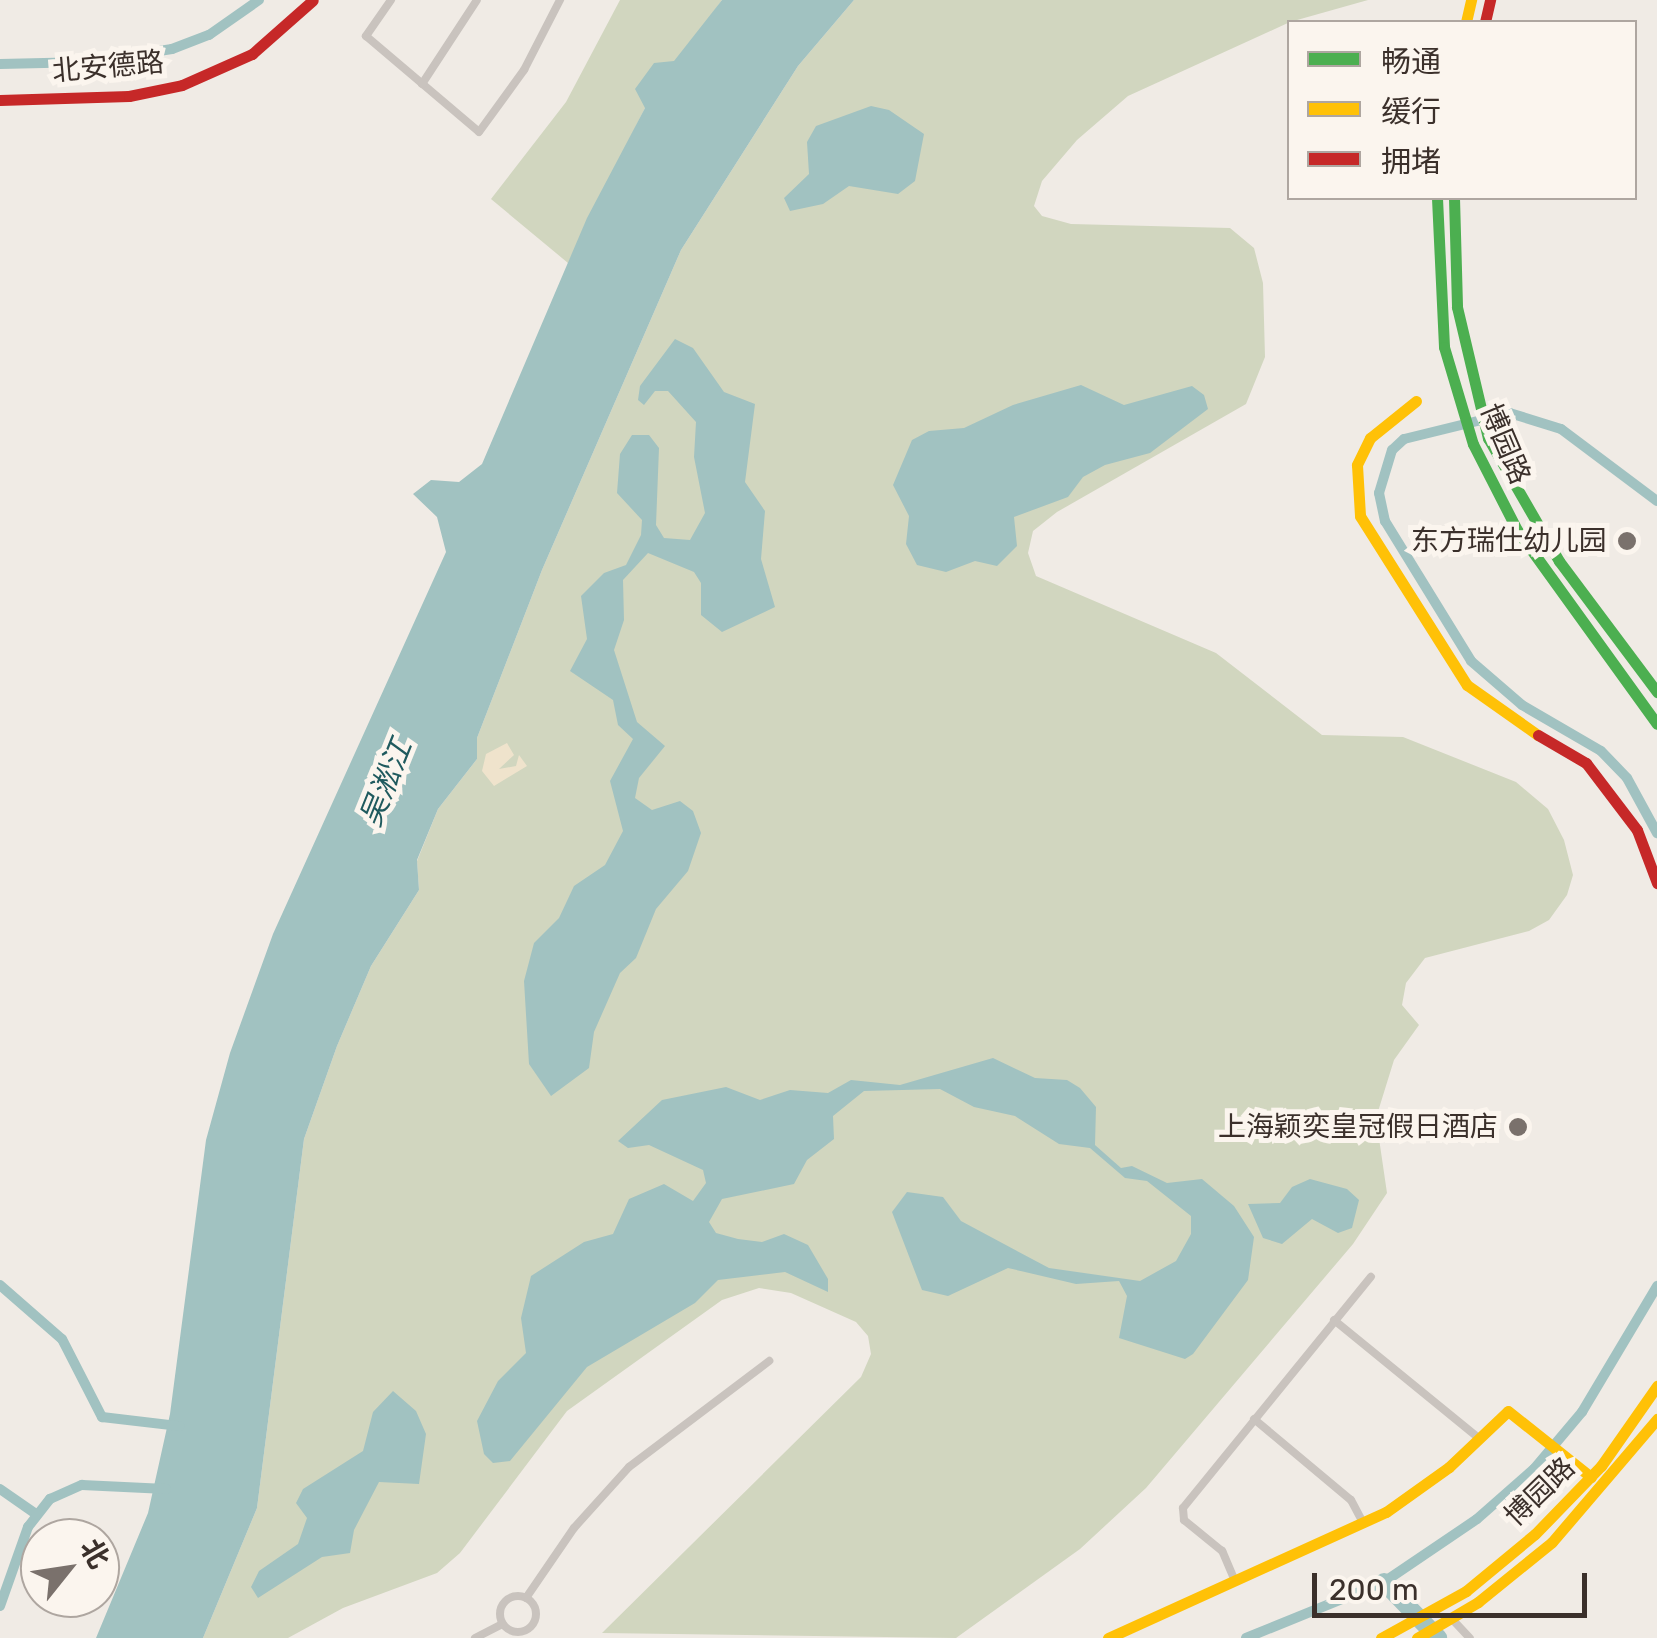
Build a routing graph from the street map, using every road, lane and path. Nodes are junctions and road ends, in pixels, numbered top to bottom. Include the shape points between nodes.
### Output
1 (313, 0) edge
2 (392, 0) edge
3 (478, 0) edge
4 (560, 0) edge
5 (422, 84) junction
6 (0, 100) edge
7 (1437, 200) edge
8 (1454, 200) edge
9 (1416, 401) dead end
10 (1657, 692) edge
11 (1657, 724) edge
12 (1657, 883) edge
13 (1370, 1277) dead end
14 (1334, 1320) junction
15 (769, 1361) dead end
16 (1657, 1386) edge
17 (1254, 1419) junction
18 (1657, 1419) edge
19 (1480, 1439) junction
20 (1591, 1477) junction
21 (1364, 1524) junction
22 (1234, 1582) junction
23 (526, 1598) junction
24 (1452, 1620) junction
25 (503, 1624) junction
26 (523, 1635) edge
27 (1385, 1636) edge
28 (475, 1638) edge
29 (1108, 1638) edge
30 (1417, 1638) edge
31 (1470, 1638) edge

1 - 6 main road, 北安德路 via 252,54 182,85 129,96
2 - 5 street via 366,36
3 - 5 street
4 - 5 street via 524,70 479,132
7 - 11 main road, 博园路 via 1438,304 1473,444 1517,530
8 - 10 main road, 博园路 via 1456,307 1488,438 1548,544
9 - 12 main road via 1370,438 1357,465 1360,516 1466,685 1504,716 1586,762 1637,830
13 - 14 street
14 - 17 street
14 - 19 street
15 - 23 street via 619,1477
16 - 20 main road, 博园路
17 - 21 street via 1351,1500
17 - 22 street via 1182,1508 1184,1520 1222,1551
18 - 24 main road, 博园路 via 1562,1532
19 - 20 main road via 1508,1411
19 - 21 main road
20 - 27 main road, 博园路 via 1505,1559 1439,1608
21 - 22 main road
22 - 29 main road
23 - 25 street via 505,1602
23 - 26 street via 537,1614
24 - 30 main road, 博园路
24 - 31 street
25 - 26 street
25 - 28 street

